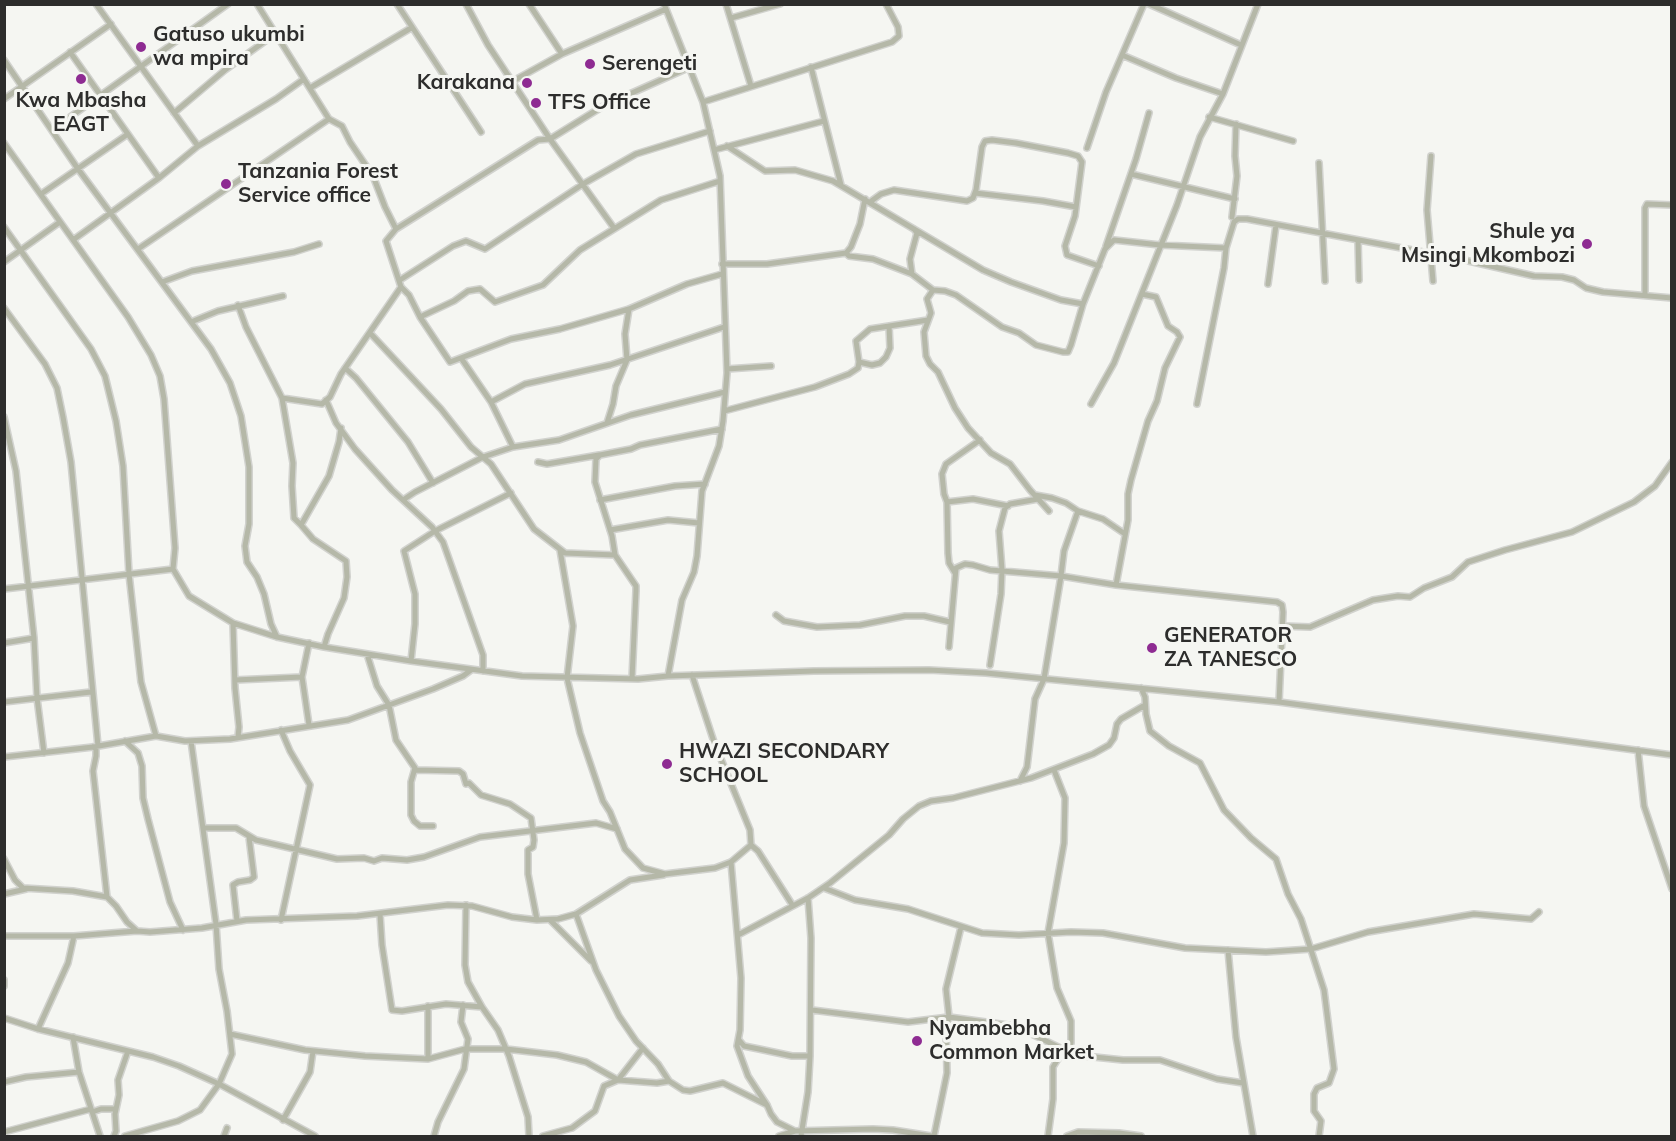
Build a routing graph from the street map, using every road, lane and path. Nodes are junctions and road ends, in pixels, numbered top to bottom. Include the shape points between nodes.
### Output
1 (96, 4) edge
2 (228, 4) edge
3 (257, 4) edge
4 (397, 4) edge
5 (466, 4) edge
6 (530, 4) edge
7 (726, 4) edge
8 (780, 4) edge
9 (886, 4) edge
10 (1144, 4) edge
11 (1149, 4) edge
12 (1258, 4) edge
13 (665, 7) edge
14 (731, 18) junction
15 (111, 24) junction
16 (411, 28) junction
17 (275, 34) junction
18 (1241, 45) junction
19 (70, 52) junction
20 (562, 54) junction
21 (1122, 55) junction
22 (4, 60) edge
23 (141, 66) junction
24 (690, 66) junction
25 (811, 68) junction
26 (304, 79) junction
27 (513, 81) junction
28 (751, 86) junction
29 (23, 87) junction
30 (310, 88) junction
31 (1222, 94) junction
32 (101, 95) junction
33 (4, 99) edge
34 (702, 102) junction
35 (174, 113) junction
36 (1149, 113) dead end
37 (1209, 117) junction
38 (329, 119) junction
39 (824, 121) junction
40 (1236, 124) junction
41 (52, 130) junction
42 (711, 131) junction
43 (482, 132) dead end
44 (128, 134) junction
45 (550, 139) junction
46 (1293, 141) dead end
47 (4, 143) edge
48 (198, 146) junction
49 (727, 146) junction
50 (1087, 148) dead end
51 (714, 150) junction
52 (1431, 156) dead end
53 (1319, 163) dead end
54 (78, 169) junction
55 (1131, 174) junction
56 (159, 178) junction
57 (720, 181) junction
58 (583, 184) junction
59 (841, 186) junction
60 (1184, 187) junction
61 (975, 193) junction
62 (41, 194) junction
63 (1235, 199) junction
64 (867, 201) junction
65 (1671, 205) edge
66 (1076, 207) junction
67 (111, 212) junction
68 (1232, 217) dead end
69 (60, 222) junction
70 (1276, 225) junction
71 (4, 227) edge
72 (614, 228) junction
73 (913, 228) junction
74 (396, 229) junction
75 (1322, 234) junction
76 (73, 240) junction
77 (1358, 240) junction
78 (319, 244) dead end
79 (1160, 245) junction
80 (1226, 248) junction
81 (138, 249) junction
82 (1105, 249) junction
83 (21, 250) junction
84 (846, 253) junction
85 (1429, 254) junction
86 (4, 262) edge
87 (722, 264) junction
88 (1099, 266) junction
89 (722, 274) junction
90 (912, 274) junction
91 (1359, 280) dead end
92 (1325, 281) dead end
93 (1433, 281) dead end
94 (162, 282) junction
95 (401, 284) junction
96 (1268, 284) dead end
97 (933, 290) junction
98 (1142, 294) junction
99 (1645, 295) junction
100 (283, 296) dead end
101 (1671, 298) edge
102 (1083, 304) junction
103 (238, 305) junction
104 (4, 308) edge
105 (629, 309) junction
106 (420, 317) junction
107 (928, 320) junction
108 (191, 322) junction
109 (889, 326) junction
110 (724, 327) junction
111 (370, 333) junction
112 (461, 358) junction
113 (627, 360) junction
114 (859, 362) junction
115 (771, 366) dead end
116 (345, 368) junction
117 (727, 369) junction
118 (725, 393) junction
119 (282, 398) junction
120 (326, 400) junction
121 (491, 402) junction
122 (1091, 404) dead end
123 (1197, 404) dead end
124 (724, 411) junction
125 (4, 417) edge
126 (607, 423) junction
127 (341, 428) junction
128 (722, 429) junction
129 (980, 440) junction
130 (513, 447) junction
131 (600, 455) junction
132 (483, 457) junction
133 (538, 462) dead end
134 (1671, 462) edge
135 (433, 483) junction
136 (705, 484) junction
137 (511, 493) junction
138 (1036, 497) junction
139 (403, 500) junction
140 (600, 500) junction
141 (947, 502) junction
142 (1008, 506) junction
143 (1049, 511) dead end
144 (1078, 511) junction
145 (699, 523) junction
146 (301, 525) junction
147 (610, 530) junction
148 (435, 531) junction
149 (1125, 534) junction
150 (560, 550) junction
151 (615, 555) junction
152 (173, 569) junction
153 (1002, 570) junction
154 (955, 573) junction
155 (129, 574) junction
156 (1061, 576) junction
157 (80, 579) junction
158 (28, 585) junction
159 (1116, 585) junction
160 (4, 589) edge
161 (776, 615) dead end
162 (950, 622) junction
163 (234, 623) junction
164 (1282, 626) junction
165 (277, 637) junction
166 (34, 638) junction
167 (4, 643) edge
168 (309, 643) junction
169 (324, 646) junction
170 (948, 647) dead end
171 (367, 654) junction
172 (411, 661) junction
173 (990, 665) dead end
174 (471, 670) junction
175 (483, 671) junction
176 (692, 675) junction
177 (668, 676) junction
178 (302, 677) junction
179 (567, 678) junction
180 (632, 679) junction
181 (1044, 679) junction
182 (235, 680) junction
183 (1141, 688) junction
184 (92, 692) junction
185 (37, 698) junction
186 (4, 702) edge
187 (1279, 702) junction
188 (388, 705) junction
189 (1145, 705) junction
190 (309, 725) junction
191 (281, 730) junction
192 (156, 736) junction
193 (238, 737) junction
194 (125, 741) junction
195 (191, 741) junction
196 (95, 746) junction
197 (1638, 750) junction
198 (44, 753) junction
199 (1671, 755) edge
200 (4, 758) edge
201 (416, 770) junction
202 (1054, 770) junction
203 (1020, 781) junction
204 (433, 826) dead end
205 (203, 828) junction
206 (617, 829) junction
207 (533, 831) junction
208 (249, 837) junction
209 (751, 845) junction
210 (295, 850) junction
211 (4, 859) edge
212 (730, 862) junction
213 (6, 867) edge
214 (665, 874) junction
215 (824, 888) junction
216 (28, 889) junction
217 (1671, 890) edge
218 (4, 894) edge
219 (107, 897) junction
220 (808, 898) junction
221 (466, 905) junction
222 (793, 906) junction
223 (1539, 912) dead end
224 (380, 914) junction
225 (576, 914) junction
226 (281, 920) junction
227 (537, 920) junction
228 (550, 920) junction
229 (237, 921) junction
230 (216, 924) junction
231 (961, 927) junction
232 (183, 930) junction
233 (137, 931) junction
234 (1048, 933) junction
235 (738, 935) junction
236 (4, 936) edge
237 (74, 936) junction
238 (1311, 949) junction
239 (1228, 950) junction
240 (593, 964) junction
241 (4, 980) edge
242 (4, 986) edge
243 (463, 1005) junction
244 (428, 1006) junction
245 (482, 1007) junction
246 (812, 1010) junction
247 (949, 1017) junction
248 (4, 1018) edge
249 (38, 1029) junction
250 (230, 1034) junction
251 (73, 1038) junction
252 (739, 1040) junction
253 (643, 1048) junction
254 (465, 1049) junction
255 (506, 1049) junction
256 (128, 1051) junction
257 (313, 1051) junction
258 (1067, 1051) junction
259 (810, 1056) junction
260 (428, 1059) junction
261 (79, 1072) junction
262 (618, 1080) junction
263 (669, 1081) junction
264 (4, 1082) edge
265 (1243, 1083) junction
266 (219, 1084) junction
267 (767, 1105) junction
268 (116, 1108) junction
269 (92, 1111) junction
270 (283, 1120) junction
271 (227, 1128) dead end
272 (4, 1132) edge
273 (796, 1134) edge
274 (100, 1137) edge
275 (114, 1137) edge
276 (124, 1137) edge
277 (224, 1137) edge
278 (315, 1137) edge
279 (434, 1137) edge
280 (529, 1137) edge
281 (543, 1137) edge
282 (779, 1137) edge
283 (933, 1137) edge
284 (1048, 1137) edge
285 (1067, 1137) edge
286 (1141, 1137) edge
287 (1253, 1137) edge
288 (1319, 1137) edge

1 - 15 street
2 - 23 street
3 - 17 street
4 - 16 street
5 - 27 street
6 - 20 street
7 - 14 street
8 - 14 street
9 - 25 street via 898,27 899,36 892,42
10 - 21 street
11 - 18 street
12 - 18 street
13 - 20 street
13 - 24 street
14 - 28 street
15 - 19 street
15 - 23 street
16 - 30 street
16 - 43 street
17 - 26 street
17 - 35 street
18 - 31 street
19 - 29 street
19 - 32 street
20 - 27 street
21 - 31 street
21 - 50 street
22 - 29 street
23 - 32 street
23 - 35 street
24 - 34 street
24 - 45 street via 605,105
25 - 28 street
25 - 39 street
26 - 30 street
26 - 48 street
27 - 45 street
28 - 34 street
29 - 33 street
29 - 41 street
30 - 38 street
31 - 37 street
32 - 41 street
32 - 44 street
34 - 42 street
35 - 48 street
36 - 55 street
37 - 40 street
37 - 60 street
38 - 74 street via 342,126 373,176
38 - 81 street
39 - 49 street
39 - 59 street
40 - 46 street
40 - 63 street
41 - 54 street
42 - 51 street
42 - 58 street via 636,154
44 - 54 street
44 - 56 street
45 - 58 street
45 - 74 street via 538,140
47 - 62 street
48 - 56 street
49 - 51 street
49 - 59 street via 765,171 795,170
51 - 57 street
52 - 85 street
53 - 75 street
54 - 62 street
54 - 67 street
55 - 60 street
55 - 82 street
56 - 67 street
57 - 72 street via 661,200
57 - 87 street
58 - 72 street
58 - 95 street via 485,249 466,242 453,246
59 - 64 street
60 - 63 street
60 - 79 street
61 - 64 street via 967,201 894,190
61 - 66 street
61 - 66 street via 985,141 1008,142 1078,156 1082,162
62 - 69 street
63 - 68 street
64 - 73 street
64 - 84 street
65 - 99 street via 1647,204 1645,208
66 - 88 street via 1065,246 1067,255
67 - 76 street
67 - 81 street
69 - 76 street
69 - 83 street
70 - 75 street
70 - 80 street via 1238,219
70 - 96 street
71 - 83 street
72 - 106 street via 580,250 543,285 495,302 480,289 468,291
73 - 90 street via 917,233 909,260
73 - 102 street via 984,270 1060,300
74 - 95 street via 386,241
75 - 77 street
75 - 92 street
76 - 152 street via 128,317 159,376 175,548
77 - 85 street
77 - 91 street
78 - 94 street via 192,271
79 - 80 street
79 - 82 street via 1114,240
79 - 98 street
80 - 123 street
81 - 94 street
82 - 88 street
83 - 86 street
83 - 155 street via 105,376 123,466
84 - 87 street via 767,264
84 - 90 street
85 - 93 street
85 - 99 street via 1534,276 1562,277 1603,292
87 - 89 street
88 - 102 street
89 - 105 street
89 - 110 street
90 - 97 street
94 - 108 street
95 - 106 street
95 - 111 street
97 - 102 street via 956,295 1002,327 1036,345 1063,352 1068,352 1071,345
97 - 107 street via 927,299 931,314
98 - 122 street via 1111,370
98 - 149 street via 1155,297 1168,326 1180,337 1165,368 1131,480
99 - 101 street
100 - 103 street
103 - 108 street
103 - 119 street
104 - 157 street via 45,364 57,388 71,462
105 - 112 street via 511,339
105 - 113 street via 625,334
106 - 112 street via 450,362
107 - 109 street
107 - 129 street via 924,332 926,356 968,428
108 - 165 street via 230,383 242,416 250,476 247,562 264,594
109 - 114 street via 870,329 856,341
109 - 114 street via 890,348 886,357 872,365
110 - 113 street
110 - 117 street
111 - 116 street
111 - 132 street
112 - 121 street
113 - 121 street via 525,384
113 - 126 street
114 - 124 street via 854,371 822,384
115 - 117 street
116 - 120 street
116 - 135 street via 408,442
117 - 118 street
118 - 124 street
118 - 126 street
119 - 120 street via 322,404
119 - 146 street via 293,463 294,518
120 - 127 street
121 - 130 street
124 - 128 street
125 - 158 street via 16,471
126 - 130 street via 559,440
127 - 139 street via 372,470
127 - 146 street via 329,476
128 - 131 street
128 - 136 street
129 - 138 street via 991,453 1010,464
129 - 141 street via 946,464 942,474
130 - 132 street
131 - 133 street
131 - 140 street via 594,469
132 - 135 street
132 - 137 street
134 - 164 street via 1655,486 1634,502 1572,532 1468,562 1452,577 1410,597 1373,600 1310,627
135 - 139 street
136 - 140 street
136 - 145 street
137 - 148 street
137 - 150 street via 534,529
138 - 142 street
138 - 143 street
138 - 144 street via 1052,498
139 - 148 street
140 - 147 street
141 - 142 street via 973,499
141 - 154 street via 948,553
142 - 153 street via 999,531
144 - 149 street via 1103,519
144 - 156 street via 1068,536
145 - 147 street via 668,520
145 - 177 street via 694,572 682,600
146 - 169 street via 313,539 346,561 344,598
147 - 151 street
148 - 172 street via 404,550 414,594
148 - 175 street via 443,542 483,655
149 - 159 street
150 - 151 street via 575,555
150 - 179 street via 573,626
151 - 180 street via 636,586
152 - 155 street
152 - 163 street via 189,596
153 - 154 street via 965,564 956,568
153 - 156 street
153 - 173 street
154 - 162 street
155 - 157 street
155 - 192 street via 141,682
156 - 159 street
156 - 181 street
157 - 158 street
157 - 184 street
158 - 160 street
158 - 166 street
159 - 164 street via 1277,602 1282,605
161 - 162 street via 784,621 817,627 860,625 905,616
162 - 170 street
163 - 165 street
163 - 182 street
164 - 187 street
165 - 168 street
166 - 167 street
166 - 185 street
168 - 169 street
168 - 178 street
169 - 171 street
171 - 172 street
171 - 188 street
172 - 174 street
174 - 175 street
174 - 188 street
175 - 179 street
176 - 177 street
176 - 181 street via 929,670
176 - 209 street via 750,830
177 - 180 street
178 - 182 street
178 - 190 street
179 - 180 street
179 - 206 street via 580,734
181 - 183 street
181 - 203 street via 1035,699 1027,767
182 - 193 street
183 - 187 street
183 - 189 street
184 - 185 street
184 - 196 street
185 - 186 street
185 - 198 street
187 - 197 street
188 - 190 street via 348,720
188 - 201 street via 396,740
189 - 202 street via 1121,719 1109,745
189 - 238 street via 1153,735 1200,763 1224,810 1276,859
190 - 191 street
191 - 193 street
191 - 210 street via 310,785
192 - 194 street
192 - 195 street
193 - 195 street
194 - 196 street
194 - 232 street via 138,753 148,819 170,903
195 - 205 street
196 - 198 street
196 - 219 street via 93,771
197 - 199 street
197 - 217 street via 1644,806
198 - 200 street
201 - 204 street via 411,782 411,815 420,826
201 - 207 street via 459,771 466,784 481,795 510,804 531,818
202 - 203 street
202 - 234 street via 1065,798 1064,843
203 - 215 street via 919,806
205 - 208 street via 236,828
205 - 230 street
206 - 207 street via 596,823
206 - 214 street via 636,863
207 - 210 street via 480,837 407,860 343,860
207 - 227 street via 528,874
208 - 210 street
208 - 229 street via 254,877 233,885
209 - 212 street
209 - 222 street
210 - 226 street
211 - 213 street
212 - 214 street via 716,868
212 - 235 street
213 - 216 street via 19,885
214 - 225 street via 630,880
215 - 220 street
215 - 231 street via 855,900 908,909
216 - 218 street
216 - 219 street
219 - 233 street
220 - 222 street
220 - 246 street
221 - 224 street
221 - 227 street
221 - 245 street via 465,965 468,982
222 - 235 street
223 - 238 street via 1531,919 1474,914 1368,932
224 - 226 street
224 - 244 street via 392,1010
225 - 228 street
225 - 240 street
226 - 229 street
227 - 228 street
228 - 240 street
229 - 230 street
230 - 232 street
230 - 250 street
231 - 234 street via 982,933
231 - 247 street via 946,989
232 - 233 street
233 - 237 street
234 - 239 street via 1103,933 1185,948
234 - 258 street via 1057,988 1071,1021
235 - 252 street
236 - 237 street
237 - 249 street via 68,963
238 - 239 street
238 - 288 street via 1324,990 1334,1070 1329,1083 1317,1088 1314,1094 1314,1111 1321,1121
239 - 265 street
240 - 253 street via 619,1016
241 - 242 street
243 - 244 street
243 - 245 street
243 - 254 street via 461,1022 468,1039
244 - 260 street
245 - 255 street
246 - 247 street via 908,1022
246 - 259 street
247 - 258 street via 1015,1026
247 - 283 street via 947,1073
248 - 249 street
249 - 251 street
250 - 257 street
250 - 266 street via 232,1054
251 - 256 street
251 - 261 street
252 - 259 street via 744,1046
252 - 267 street via 737,1046 748,1076
253 - 262 street
253 - 263 street
254 - 255 street
254 - 260 street
254 - 279 street via 464,1069
255 - 262 street via 586,1062
255 - 280 street via 528,1117
256 - 266 street via 179,1066
256 - 268 street via 118,1080
257 - 260 street
257 - 270 street via 310,1072
258 - 265 street via 1123,1060 1160,1060 1217,1079
258 - 284 street via 1053,1067
259 - 273 street
261 - 264 street
261 - 269 street
262 - 263 street
262 - 281 street via 604,1086 595,1111 582,1121
263 - 267 street via 690,1091 723,1083
265 - 287 street
266 - 270 street
266 - 276 street via 200,1110 178,1121
267 - 273 street via 777,1122
268 - 269 street
268 - 275 street
269 - 272 street
269 - 274 street
270 - 278 street
271 - 277 street
273 - 282 street
273 - 283 street via 873,1129
285 - 286 street via 1078,1132

